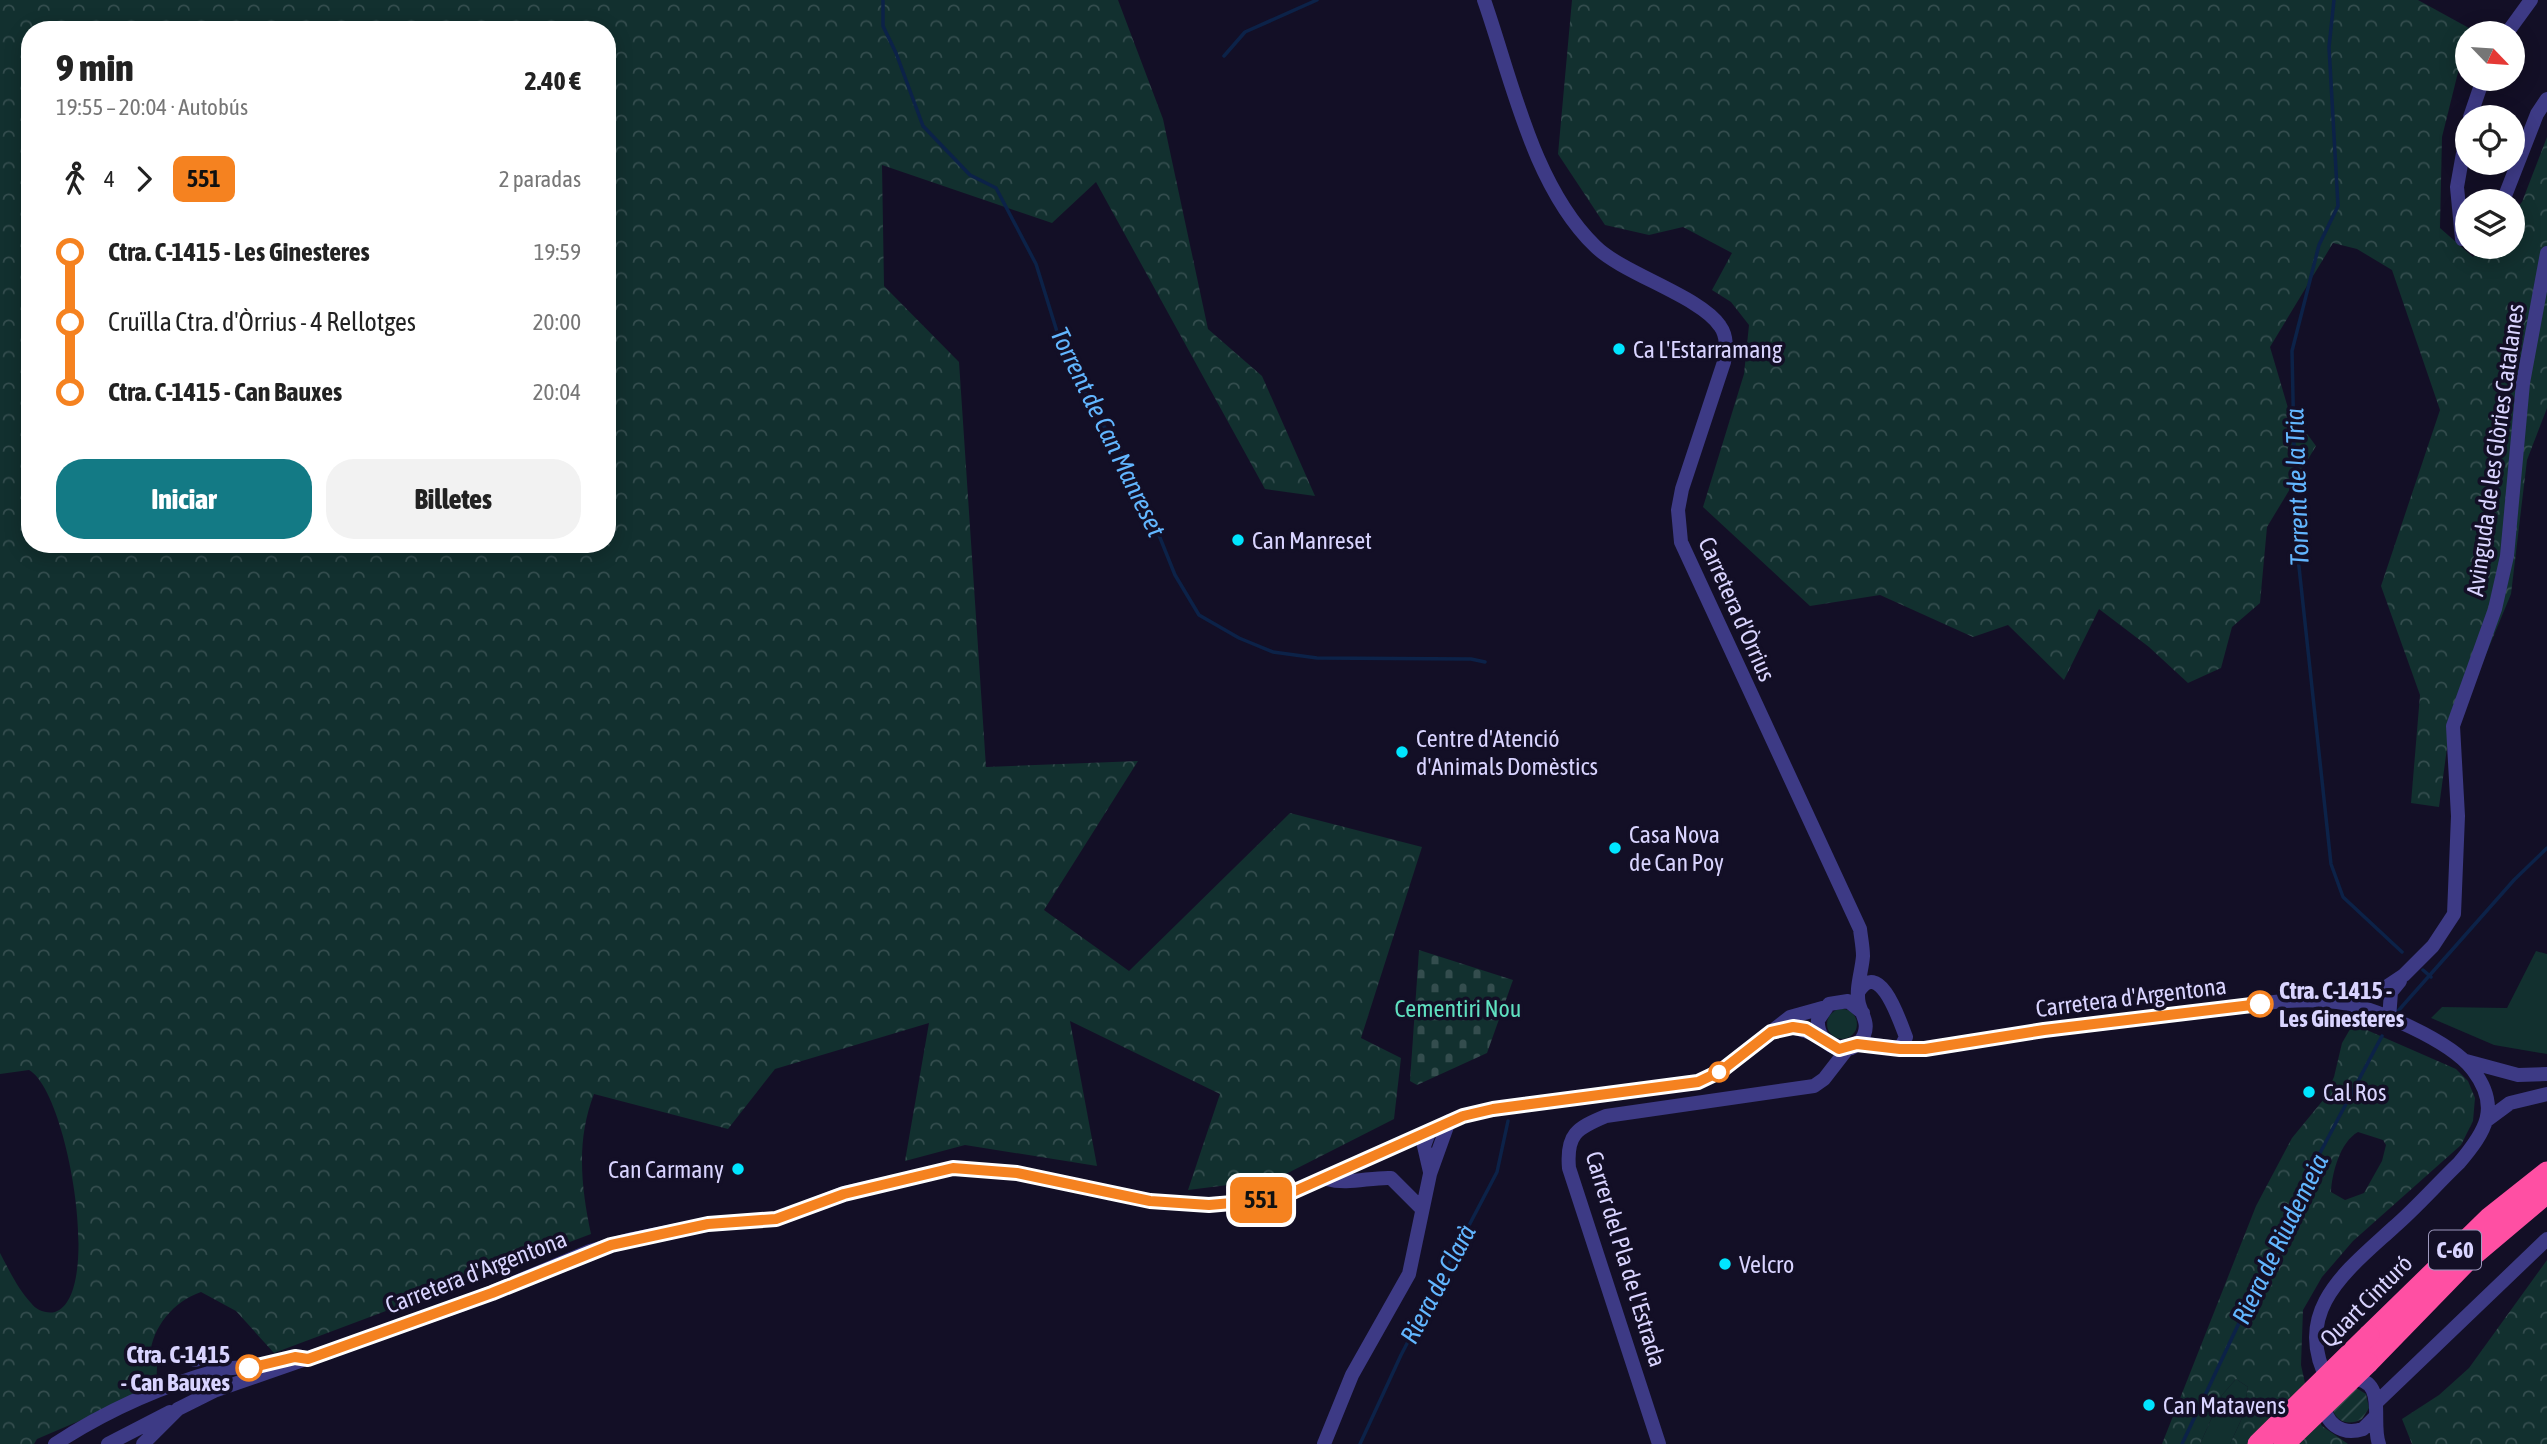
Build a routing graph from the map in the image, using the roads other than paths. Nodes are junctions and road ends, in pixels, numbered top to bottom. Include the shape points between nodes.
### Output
1 (1484, 0) edge
2 (2531, 0) edge
3 (2516, 21) edge
4 (2547, 99) edge
5 (2508, 189) edge
6 (2547, 253) edge
7 (2404, 975) junction
8 (1859, 987) junction
9 (2386, 987) junction
10 (2336, 1002) junction
11 (1832, 1003) junction
12 (2381, 1016) junction
13 (1865, 1019) junction
14 (1771, 1032) junction
15 (1824, 1040) junction
16 (1853, 1046) junction
17 (1894, 1048) junction
18 (2466, 1061) junction
19 (2547, 1074) edge
20 (1824, 1079) junction
21 (2547, 1094) edge
22 (2487, 1120) junction
23 (1449, 1121) junction
24 (1430, 1130) junction
25 (2547, 1158) edge
26 (2547, 1172) edge
27 (1430, 1174) junction
28 (1327, 1179) junction
29 (2547, 1193) edge
30 (2547, 1207) edge
31 (1422, 1208) junction
32 (2547, 1239) edge
33 (2440, 1264) junction
34 (2423, 1306) junction
35 (308, 1359) junction
36 (195, 1360) dead end
37 (222, 1369) junction
38 (2331, 1387) junction
39 (2378, 1401) junction
40 (178, 1409) junction
41 (2376, 1416) junction
42 (2345, 1432) junction
43 (55, 1444) edge
44 (108, 1444) edge
45 (143, 1444) edge
46 (1324, 1444) edge
47 (1659, 1444) edge
48 (2258, 1444) edge
49 (2284, 1444) edge
50 (2362, 1444) edge
51 (2379, 1444) edge

1 - 8 street, Carretera d'Òrrius via 1537,154 1569,220 1596,248 1700,309 1721,327 1724,362 1682,489 1678,510 1681,542 1860,929
2 - 3 street
4 - 5 street
6 - 7 street, Avinguda de les Glòries Catalanes via 2523,383 2507,556 2495,609 2453,726 2458,816 2454,914 2433,946
7 - 9 street, Avinguda de les Glòries Catalanes
7 - 12 street
8 - 11 street
8 - 13 street, Carretera d'Òrrius via 1858,1003
8 - 17 street via 1874,982 1883,988 1906,1037
9 - 10 street, Avinguda de les Glòries Catalanes
9 - 12 street
10 - 12 street, Carretera d'Argentona
10 - 17 street, Carretera d'Argentona via 2293,1000
11 - 13 street via 1852,1003
11 - 14 street via 1790,1017
11 - 15 street via 1818,1020
12 - 18 street, Carretera d'Argentona
13 - 16 street
13 - 17 street
14 - 15 street via 1793,1027
14 - 23 street, Carretera d'Argentona via 1721,1071 1698,1082 1493,1109
15 - 16 street via 1839,1049
15 - 20 street via 1828,1062
16 - 17 street, Carretera d'Argentona
16 - 20 street
18 - 19 street via 2518,1075
18 - 22 street, Carretera d'Argentona via 2490,1100
20 - 47 street, Carrer del Pla de l'Estrada via 1793,1091 1606,1116 1579,1128 1568,1149 1569,1168
21 - 22 street via 2510,1103
22 - 38 street via 2477,1143 2459,1163 2334,1284 2315,1322 2316,1353
23 - 24 street, Carretera d'Argentona
23 - 27 street
24 - 27 street via 1424,1146
24 - 28 street, Carretera d'Argentona
25 - 33 highway, C-60 via 2470,1224
26 - 33 highway, Quart Cinturó / C-60
27 - 31 street
28 - 31 street via 1340,1183 1391,1178
28 - 35 street, Carretera d'Argentona via 1277,1199 1209,1205 1150,1201 1017,1173 953,1168 844,1194 776,1219 708,1224 590,1251 492,1293
29 - 34 highway, Quart Cinturó / C-60 via 2470,1258
30 - 34 highway, C-60
31 - 46 street via 1409,1274 1352,1375
32 - 39 street
33 - 48 highway, Quart Cinturó / C-60, bridge
34 - 49 highway, Quart Cinturó / C-60, bridge
35 - 37 street
35 - 40 street, Carretera d'Argentona via 214,1391
36 - 37 street via 222,1354
37 - 43 street via 91,1421
38 - 39 street via 2342,1380 2360,1380 2371,1387
38 - 42 street via 2324,1404 2326,1413 2334,1426
39 - 41 street
40 - 44 street
40 - 45 street, Carretera d'Argentona
41 - 42 street via 2363,1429
41 - 51 street
42 - 50 street

